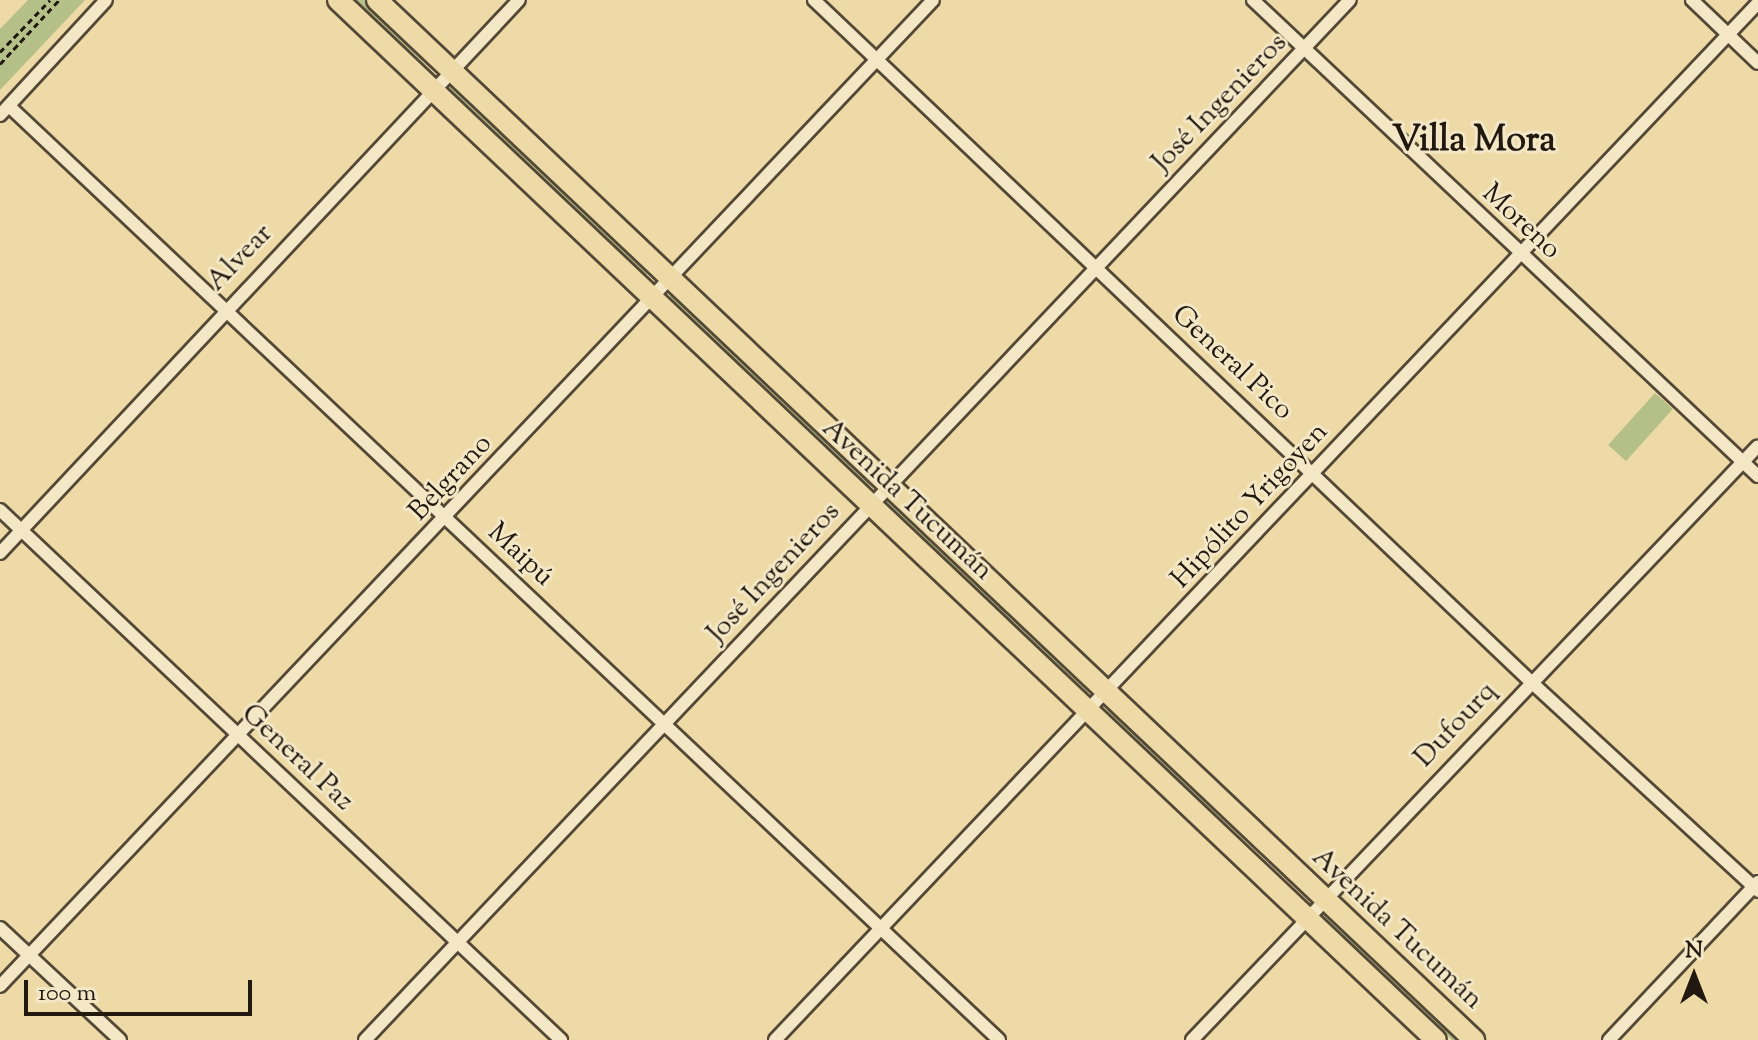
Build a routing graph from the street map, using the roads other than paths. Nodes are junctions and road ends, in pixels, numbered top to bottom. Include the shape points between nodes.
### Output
1 (106, 0) edge
2 (338, 0) edge
3 (377, 0) edge
4 (519, 0) edge
5 (814, 0) edge
6 (933, 0) edge
7 (1253, 0) edge
8 (1350, 0) edge
9 (1692, 0) edge
10 (1758, 3) edge
11 (1728, 34) junction
12 (1305, 50) junction
13 (877, 59) junction
14 (1758, 63) edge
15 (452, 71) junction
16 (434, 91) junction
17 (4, 110) edge
18 (1521, 255) junction
19 (1095, 266) junction
20 (669, 277) junction
21 (651, 296) junction
22 (223, 310) junction
23 (1758, 446) edge
24 (1743, 462) junction
25 (1314, 473) junction
26 (1758, 476) edge
27 (889, 486) junction
28 (871, 504) junction
29 (0, 510) edge
30 (447, 519) junction
31 (21, 530) junction
32 (0, 553) edge
33 (1530, 681) junction
34 (1107, 692) junction
35 (1088, 710) junction
36 (665, 726) junction
37 (238, 735) junction
38 (1756, 886) edge
39 (1326, 899) junction
40 (1308, 918) junction
41 (880, 927) junction
42 (0, 928) edge
43 (458, 944) junction
44 (29, 955) junction
45 (0, 986) edge
46 (120, 1040) edge
47 (365, 1040) edge
48 (561, 1040) edge
49 (775, 1040) edge
50 (999, 1040) edge
51 (1192, 1040) edge
52 (1436, 1040) edge
53 (1474, 1040) edge
54 (1609, 1040) edge

1 - 17 street
2 - 16 main road, Avenida Tucumán
3 - 15 main road, Avenida Tucumán
4 - 15 street, Alvear
5 - 13 street, General Pico
6 - 13 street, Belgrano
7 - 12 street, Moreno
8 - 12 street, José Ingenieros
9 - 11 street
10 - 11 street, Hipólito Yrigoyen
11 - 14 street
11 - 18 street, Hipólito Yrigoyen
12 - 18 street, Moreno
12 - 19 street, José Ingenieros
13 - 19 street, General Pico
13 - 20 street, Belgrano
15 - 16 street, Alvear
15 - 20 main road, Avenida Tucumán
16 - 21 main road, Avenida Tucumán
16 - 22 street, Alvear
17 - 22 street, Maipú
18 - 24 street, Moreno
18 - 25 street, Hipólito Yrigoyen
19 - 25 street, General Pico
19 - 27 street, José Ingenieros
20 - 21 street, Belgrano
20 - 27 main road, Avenida Tucumán
21 - 28 main road, Avenida Tucumán
21 - 30 street, Belgrano
22 - 30 street, Maipú
22 - 31 street, Alvear
23 - 24 street, Dufourq
24 - 26 street, Moreno
24 - 33 street, Dufourq
25 - 33 street, General Pico
25 - 34 street, Hipólito Yrigoyen
27 - 28 street, José Ingenieros
27 - 34 main road, Avenida Tucumán
28 - 35 main road, Avenida Tucumán
28 - 36 street, José Ingenieros
29 - 31 street, General Paz
30 - 36 street, Maipú
30 - 37 street, Belgrano
31 - 32 street, Alvear
31 - 37 street, General Paz
33 - 38 street, General Pico
33 - 39 street, Dufourq
34 - 35 street, Hipólito Yrigoyen
34 - 39 main road, Avenida Tucumán
35 - 40 main road, Avenida Tucumán
35 - 41 street, Hipólito Yrigoyen
36 - 41 street, Maipú
36 - 43 street, José Ingenieros
37 - 43 street, General Paz
37 - 44 street, Belgrano
38 - 54 street
39 - 40 street, Dufourq
39 - 53 main road, Avenida Tucumán
40 - 51 street, Dufourq
40 - 52 main road, Avenida Tucumán
41 - 49 street, Hipólito Yrigoyen
41 - 50 street, Maipú
42 - 44 street
43 - 47 street, José Ingenieros
43 - 48 street, General Paz
44 - 45 street, Belgrano
44 - 46 street

